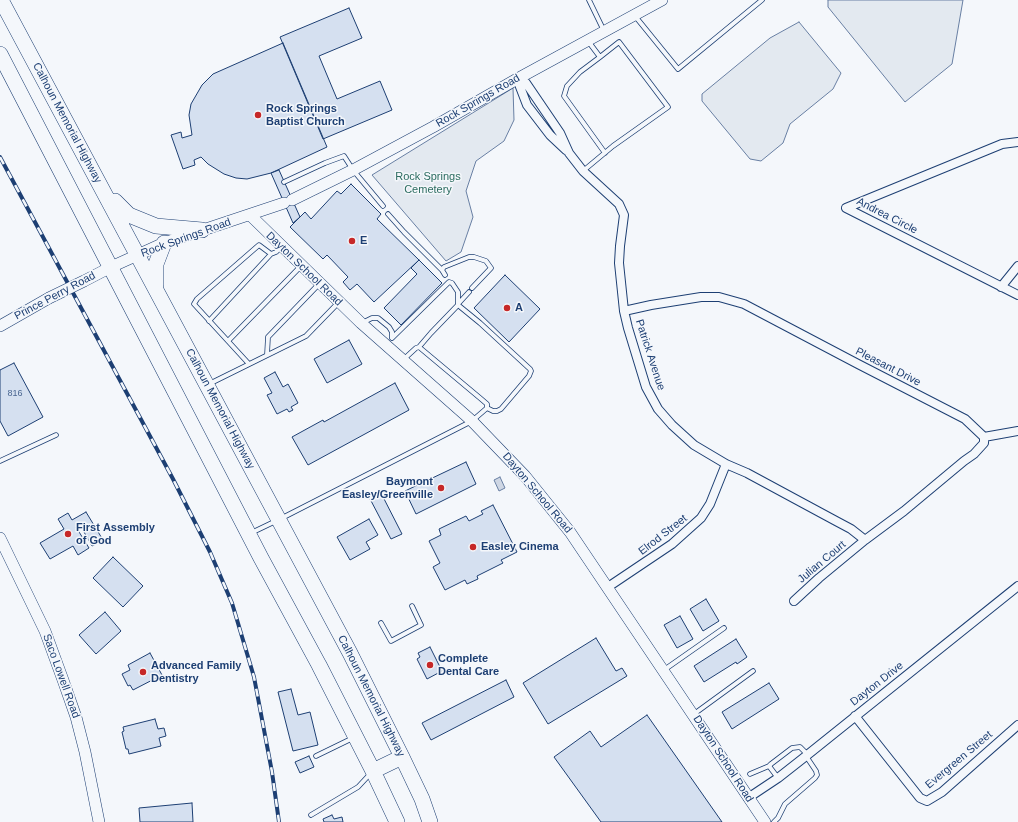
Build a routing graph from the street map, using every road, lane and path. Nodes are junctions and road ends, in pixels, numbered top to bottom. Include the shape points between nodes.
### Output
1 (1, 0) edge
2 (589, 0) edge
3 (662, 0) edge
4 (762, 0) edge
5 (634, 15) junction
6 (604, 32) junction
7 (588, 41) junction
8 (0, 54) edge
9 (600, 57) junction
10 (516, 79) junction
11 (1018, 142) edge
12 (569, 153) junction
13 (605, 153) junction
14 (353, 170) junction
15 (583, 171) junction
16 (284, 182) dead end
17 (102, 186) junction
18 (382, 206) dead end
19 (388, 214) dead end
20 (250, 215) junction
21 (202, 230) junction
22 (164, 243) junction
23 (281, 246) junction
24 (271, 254) junction
25 (138, 255) junction
26 (301, 266) junction
27 (1018, 266) edge
28 (111, 267) junction
29 (443, 268) junction
30 (447, 278) junction
31 (320, 283) junction
32 (1001, 287) junction
33 (156, 288) junction
34 (1018, 295) edge
35 (339, 302) junction
36 (458, 305) junction
37 (624, 311) junction
38 (209, 321) junction
39 (361, 323) junction
40 (0, 326) edge
41 (228, 341) junction
42 (389, 342) junction
43 (419, 348) junction
44 (267, 355) junction
45 (403, 360) junction
46 (249, 364) junction
47 (207, 385) junction
48 (487, 408) junction
49 (472, 421) junction
50 (1018, 430) edge
51 (56, 435) dead end
52 (984, 437) junction
53 (0, 461) edge
54 (726, 464) junction
55 (278, 520) junction
56 (249, 534) junction
57 (0, 538) edge
58 (865, 540) junction
59 (1018, 586) edge
60 (608, 587) junction
61 (794, 602) dead end
62 (412, 606) dead end
63 (381, 623) dead end
64 (724, 628) dead end
65 (664, 670) junction
66 (753, 671) dead end
67 (693, 714) junction
68 (855, 716) junction
69 (1018, 725) edge
70 (356, 736) junction
71 (316, 756) dead end
72 (807, 756) junction
73 (402, 757) junction
74 (769, 766) junction
75 (373, 771) junction
76 (750, 774) dead end
77 (778, 778) junction
78 (748, 798) junction
79 (311, 815) dead end
80 (99, 822) edge
81 (397, 822) edge
82 (430, 822) edge
83 (765, 822) edge
84 (774, 822) edge

1 - 17 highway, Calhoun Memorial Highway
2 - 6 lane
3 - 5 street, Rock Springs Road
4 - 5 lane via 678,69
5 - 6 street, Rock Springs Road
6 - 7 street, Rock Springs Road
7 - 9 lane
7 - 10 street, Rock Springs Road
8 - 28 highway
9 - 13 lane via 567,86 564,96
9 - 13 lane via 619,42 668,107
10 - 12 street, Patrick Avenue via 527,105 550,135
10 - 12 street, Patrick Avenue via 526,83 560,132
10 - 14 street, Rock Springs Road
11 - 32 street, Andrea Circle via 1002,144 846,208
12 - 15 street, Patrick Avenue
13 - 15 lane
14 - 16 lane via 344,156
14 - 18 lane
14 - 20 street, Rock Springs Road via 288,202
15 - 37 street, Patrick Avenue via 619,204 624,215 619,263
17 - 21 highway via 129,215 156,226
17 - 25 highway, Calhoun Memorial Highway
19 - 29 lane
20 - 21 street, Rock Springs Road
20 - 23 street, Dayton School Road
21 - 22 street, Rock Springs Road
22 - 25 street, Rock Springs Road
22 - 33 highway via 156,264
23 - 24 lane
23 - 26 street, Dayton School Road
24 - 38 lane
24 - 38 lane via 259,245 197,299 194,304
25 - 28 street, Rock Springs Road
25 - 33 highway, Calhoun Memorial Highway
26 - 31 street, Dayton School Road
26 - 41 lane
27 - 32 street
28 - 40 street, Prince Perry Road, bridge via 48,298
28 - 56 highway
29 - 30 lane
29 - 36 lane via 469,257 486,261 491,268
30 - 36 lane via 458,292
30 - 42 lane
31 - 35 street, Dayton School Road
31 - 44 lane via 268,337
32 - 34 street, Andrea Circle
33 - 47 highway, Calhoun Memorial Highway
35 - 39 street, Dayton School Road
35 - 44 lane via 306,336
36 - 43 lane
36 - 48 lane via 531,371 501,409 492,411
37 - 52 street, Pleasant Drive via 701,297 719,297 744,304 966,419
37 - 54 street, Patrick Avenue via 644,380 658,409 694,445
38 - 41 lane
39 - 42 street, Dayton School Road
39 - 42 lane via 378,318 393,334
41 - 46 lane
42 - 45 street, Dayton School Road
43 - 45 lane
43 - 48 lane via 487,404
44 - 46 lane
45 - 49 street, Dayton School Road
46 - 47 lane
47 - 55 highway, Calhoun Memorial Highway
48 - 49 lane
49 - 55 lane
49 - 60 street, Dayton School Road via 525,476 570,532
50 - 52 street
51 - 53 lane
52 - 58 street via 984,443 974,454
54 - 58 street, Patrick Avenue via 851,529
54 - 60 street, Elrod Street via 710,504 701,518 672,544
55 - 56 lane
55 - 73 highway, Calhoun Memorial Highway via 347,647
56 - 70 highway
57 - 80 street, Saco Lowell Road via 45,631 73,710 85,752
58 - 61 street, Julian Court
59 - 68 street, Dayton Drive
60 - 65 street, Dayton School Road
62 - 63 lane via 421,625 391,641
64 - 65 lane
65 - 67 street, Dayton School Road
66 - 67 lane
67 - 78 street, Dayton School Road
68 - 69 street, Evergreen Street via 920,798 927,801 942,792
68 - 72 street, Dayton Drive
70 - 71 lane
70 - 75 highway
72 - 74 lane via 800,747 792,748
72 - 77 street, Dayton Drive
72 - 84 lane via 817,775 784,804
73 - 75 highway
73 - 82 highway, Calhoun Memorial Highway
74 - 76 lane
74 - 77 lane
75 - 79 lane via 358,787
75 - 81 highway
77 - 78 street, Dayton Drive
78 - 83 street, Dayton School Road

